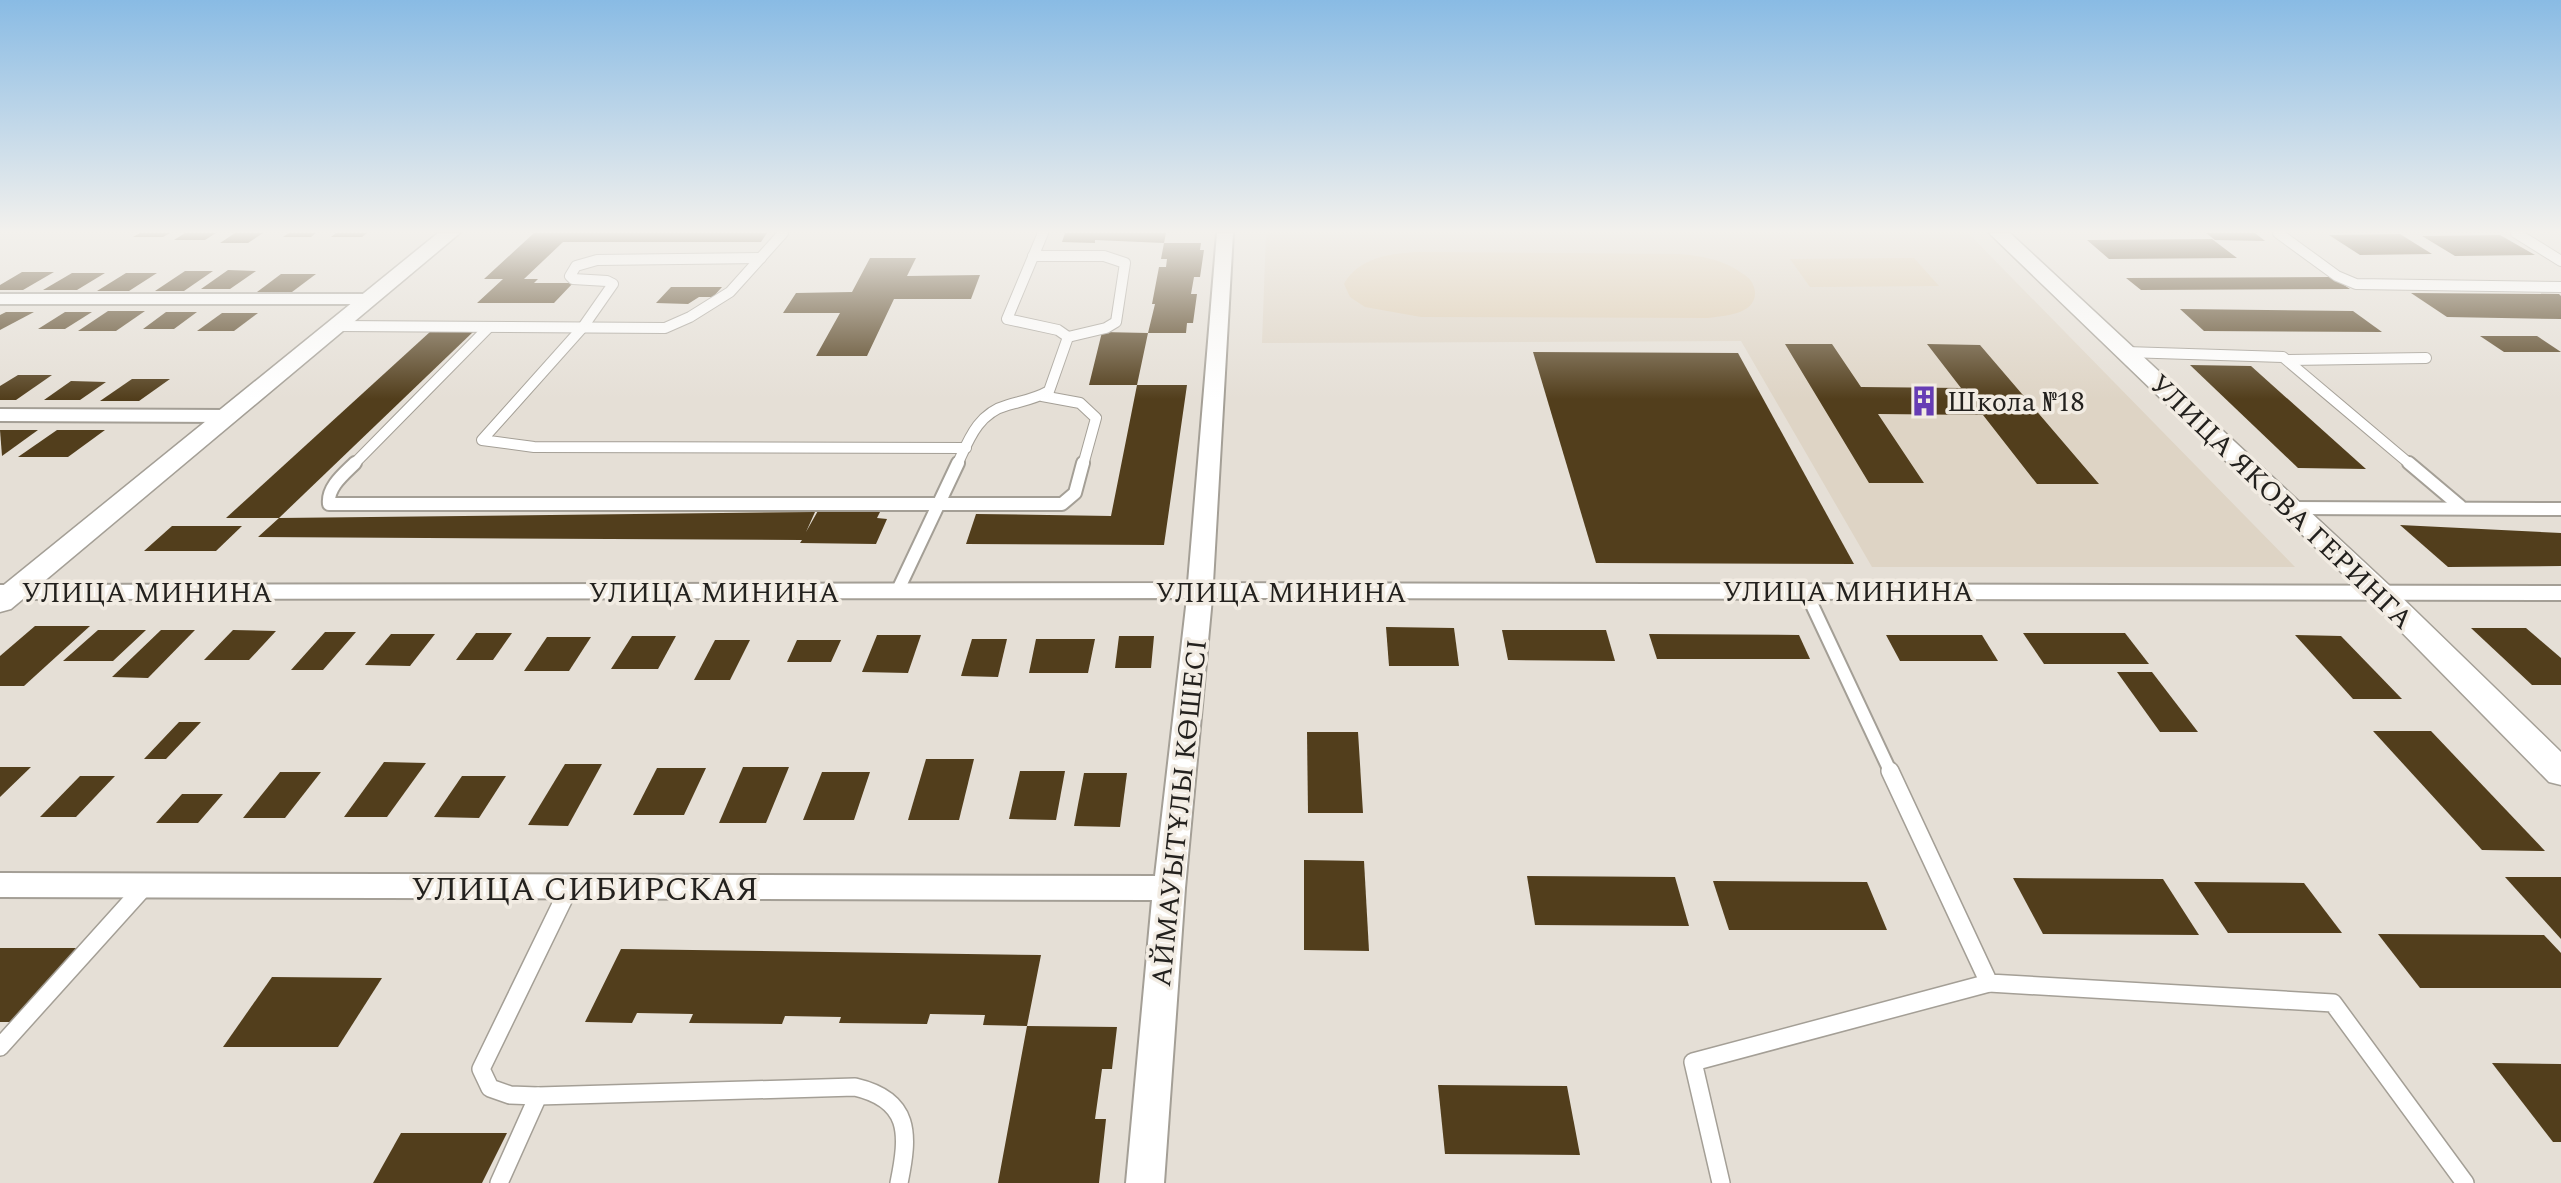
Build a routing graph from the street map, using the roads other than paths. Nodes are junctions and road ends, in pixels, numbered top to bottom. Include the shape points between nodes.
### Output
1 (382, 288) edge
2 (610, 288) edge
3 (733, 288) edge
4 (1020, 288) edge
5 (1121, 288) edge
6 (1221, 288) edge
7 (2058, 288) edge
8 (0, 299) edge
9 (369, 299) junction
10 (336, 326) junction
11 (489, 327) junction
12 (583, 327) junction
13 (1068, 337) junction
14 (2126, 352) junction
15 (2426, 358) dead end
16 (2289, 360) junction
17 (1042, 396) junction
18 (0, 415) edge
19 (227, 416) junction
20 (966, 448) junction
21 (939, 504) junction
22 (2460, 506) junction
23 (2289, 508) junction
24 (2561, 509) edge
25 (1805, 590) junction
26 (897, 592) junction
27 (1200, 592) junction
28 (2379, 593) junction
29 (2561, 593) edge
30 (4, 596) edge
31 (2561, 773) edge
32 (0, 885) edge
33 (145, 886) junction
34 (569, 888) junction
35 (1169, 888) junction
36 (1989, 983) junction
37 (0, 1047) edge
38 (538, 1096) junction
39 (499, 1183) edge
40 (899, 1183) edge
41 (1145, 1183) edge
42 (1721, 1183) edge
43 (2465, 1183) edge

1 - 9 street
2 - 12 lane
3 - 12 lane via 665,328
4 - 13 lane via 1007,319 1058,330
5 - 13 lane via 1116,322
6 - 27 street, АЙМАУЫТҰЛЫ КӨШЕСІ
7 - 14 street, УЛИЦА ЯКОВА ГЕРИНГА
8 - 9 street
9 - 10 street
10 - 11 lane
10 - 19 street
11 - 12 lane
11 - 21 lane via 335,483 330,504
12 - 20 lane via 482,440 534,447
13 - 17 lane via 1049,391
14 - 16 lane via 2275,355
14 - 23 street, УЛИЦА ЯКОВА ГЕРИНГА
15 - 16 lane
16 - 22 lane
17 - 20 lane via 989,411 976,425
17 - 21 lane via 1083,402 1097,418 1075,493 1062,503
18 - 19 street
19 - 30 street
20 - 21 lane
21 - 26 lane
22 - 23 lane
22 - 24 lane
23 - 28 street, УЛИЦА ЯКОВА ГЕРИНГА
25 - 27 street, УЛИЦА МИНИНА
25 - 28 street, УЛИЦА МИНИНА
25 - 36 lane
26 - 27 street, УЛИЦА МИНИНА
26 - 30 street, УЛИЦА МИНИНА
27 - 35 street, АЙМАУЫТҰЛЫ КӨШЕСІ
28 - 29 street, УЛИЦА МИНИНА
28 - 31 street, УЛИЦА ЯКОВА ГЕРИНГА
32 - 33 street, УЛИЦА СИБИРСКАЯ
33 - 34 street, УЛИЦА СИБИРСКАЯ
33 - 37 lane
34 - 35 street, УЛИЦА СИБИРСКАЯ
34 - 38 lane via 481,1069 490,1088 510,1095
35 - 41 street, АЙМАУЫТҰЛЫ КӨШЕСІ
36 - 42 lane via 1693,1062
36 - 43 lane via 2333,1003
38 - 39 lane
38 - 40 lane via 855,1087 881,1095 901,1116 907,1145

